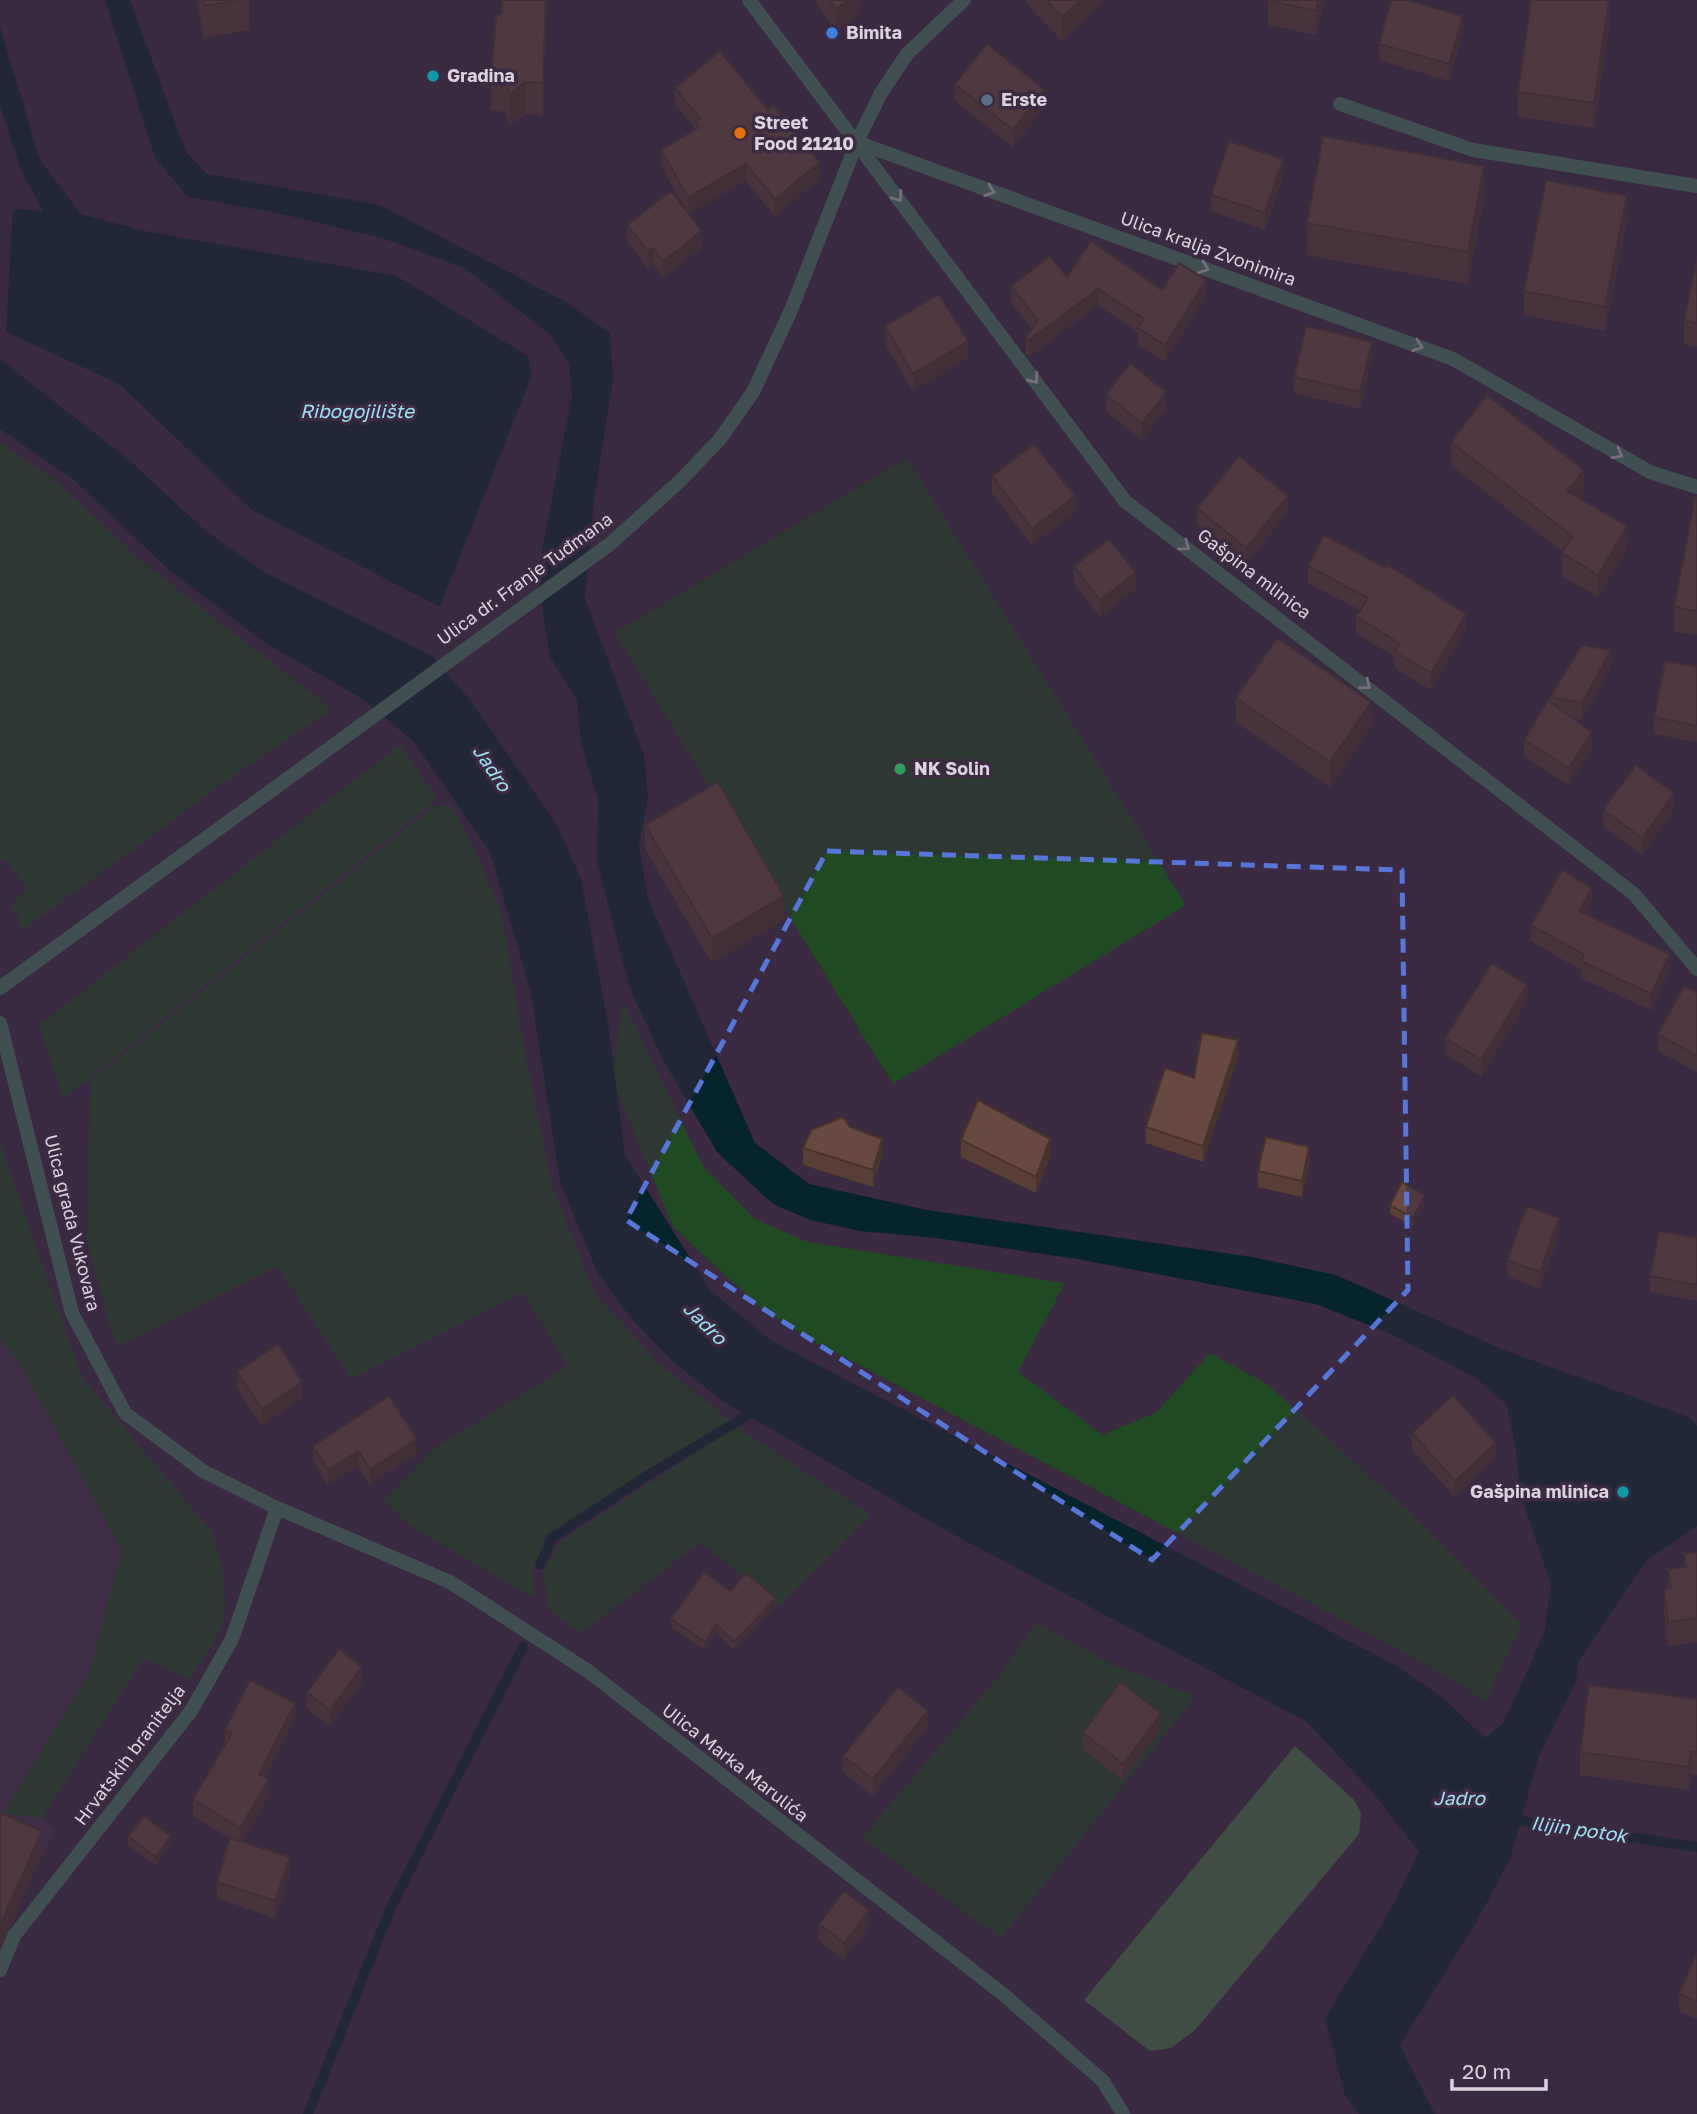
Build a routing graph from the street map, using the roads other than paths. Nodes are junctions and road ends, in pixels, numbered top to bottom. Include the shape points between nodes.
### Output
1 (749, 0) edge
2 (964, 0) edge
3 (1340, 104) dead end
4 (857, 142) junction
5 (1697, 186) edge
6 (1697, 486) edge
7 (1697, 969) edge
8 (0, 988) edge
9 (0, 1023) edge
10 (277, 1508) junction
11 (0, 1970) edge
12 (1118, 2112) edge

1 - 4 street
2 - 4 street, Ulica dr. Franje Tuđmana via 907,54
3 - 5 street via 1473,150
4 -> 6 street, Ulica kralja Zvonimira via 1453,359 1650,472
4 -> 7 street, Gašpina mlinica via 1125,501 1634,894
4 - 8 street, Ulica dr. Franje Tuđmana via 791,310 753,392 720,439 680,481 610,544
9 - 10 street, Ulica grada Vukovara via 72,1313 125,1413 203,1471
10 - 11 street, Hrvatskih branitelja via 232,1639 191,1711 14,1936
10 - 12 street, Ulica Marka Marulića via 450,1582 588,1671 1004,1995 1103,2081

